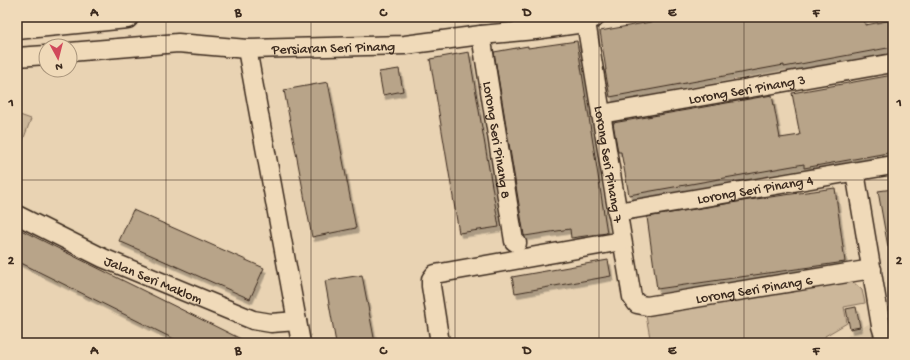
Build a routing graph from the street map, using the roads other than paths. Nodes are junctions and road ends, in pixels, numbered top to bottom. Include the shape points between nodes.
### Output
1 (127, 17) edge
2 (591, 19) edge
3 (17, 28) edge
4 (481, 35) junction
5 (247, 49) junction
6 (78, 51) edge
7 (38, 55) edge
8 (17, 57) edge
9 (893, 63) edge
10 (601, 114) junction
11 (893, 165) edge
12 (855, 172) junction
13 (617, 212) junction
14 (17, 214) edge
15 (622, 241) junction
16 (517, 243) dead end
17 (872, 269) junction
18 (637, 304) joint
19 (297, 321) junction
20 (301, 343) edge
21 (440, 343) edge
22 (889, 343) edge

1 - 3 highway
2 - 4 street, Persiaran Seri Pinang via 535,30
2 - 10 street, Lorong Seri Pinang 7
4 - 5 street, Persiaran Seri Pinang via 405,45
4 - 16 street, Lorong Seri Pinang 8 via 514,241
5 - 6 street, Persiaran Seri Pinang via 178,43
5 - 19 street
7 - 8 street
9 - 10 street, Lorong Seri Pinang 3
10 - 13 street, Lorong Seri Pinang 7
11 - 12 street, Lorong Seri Pinang 4
12 - 13 street, Lorong Seri Pinang 4
12 - 17 street
13 - 15 street, Lorong Seri Pinang 7
14 - 19 street, Jalan Seri Maklom via 103,258 253,320 271,323
15 - 18 street, Lorong Seri Pinang 7 via 632,297
15 - 21 street via 435,274 431,279 431,286
17 - 18 street, Lorong Seri Pinang 6 via 647,306
17 - 22 street via 881,326
19 - 20 street

